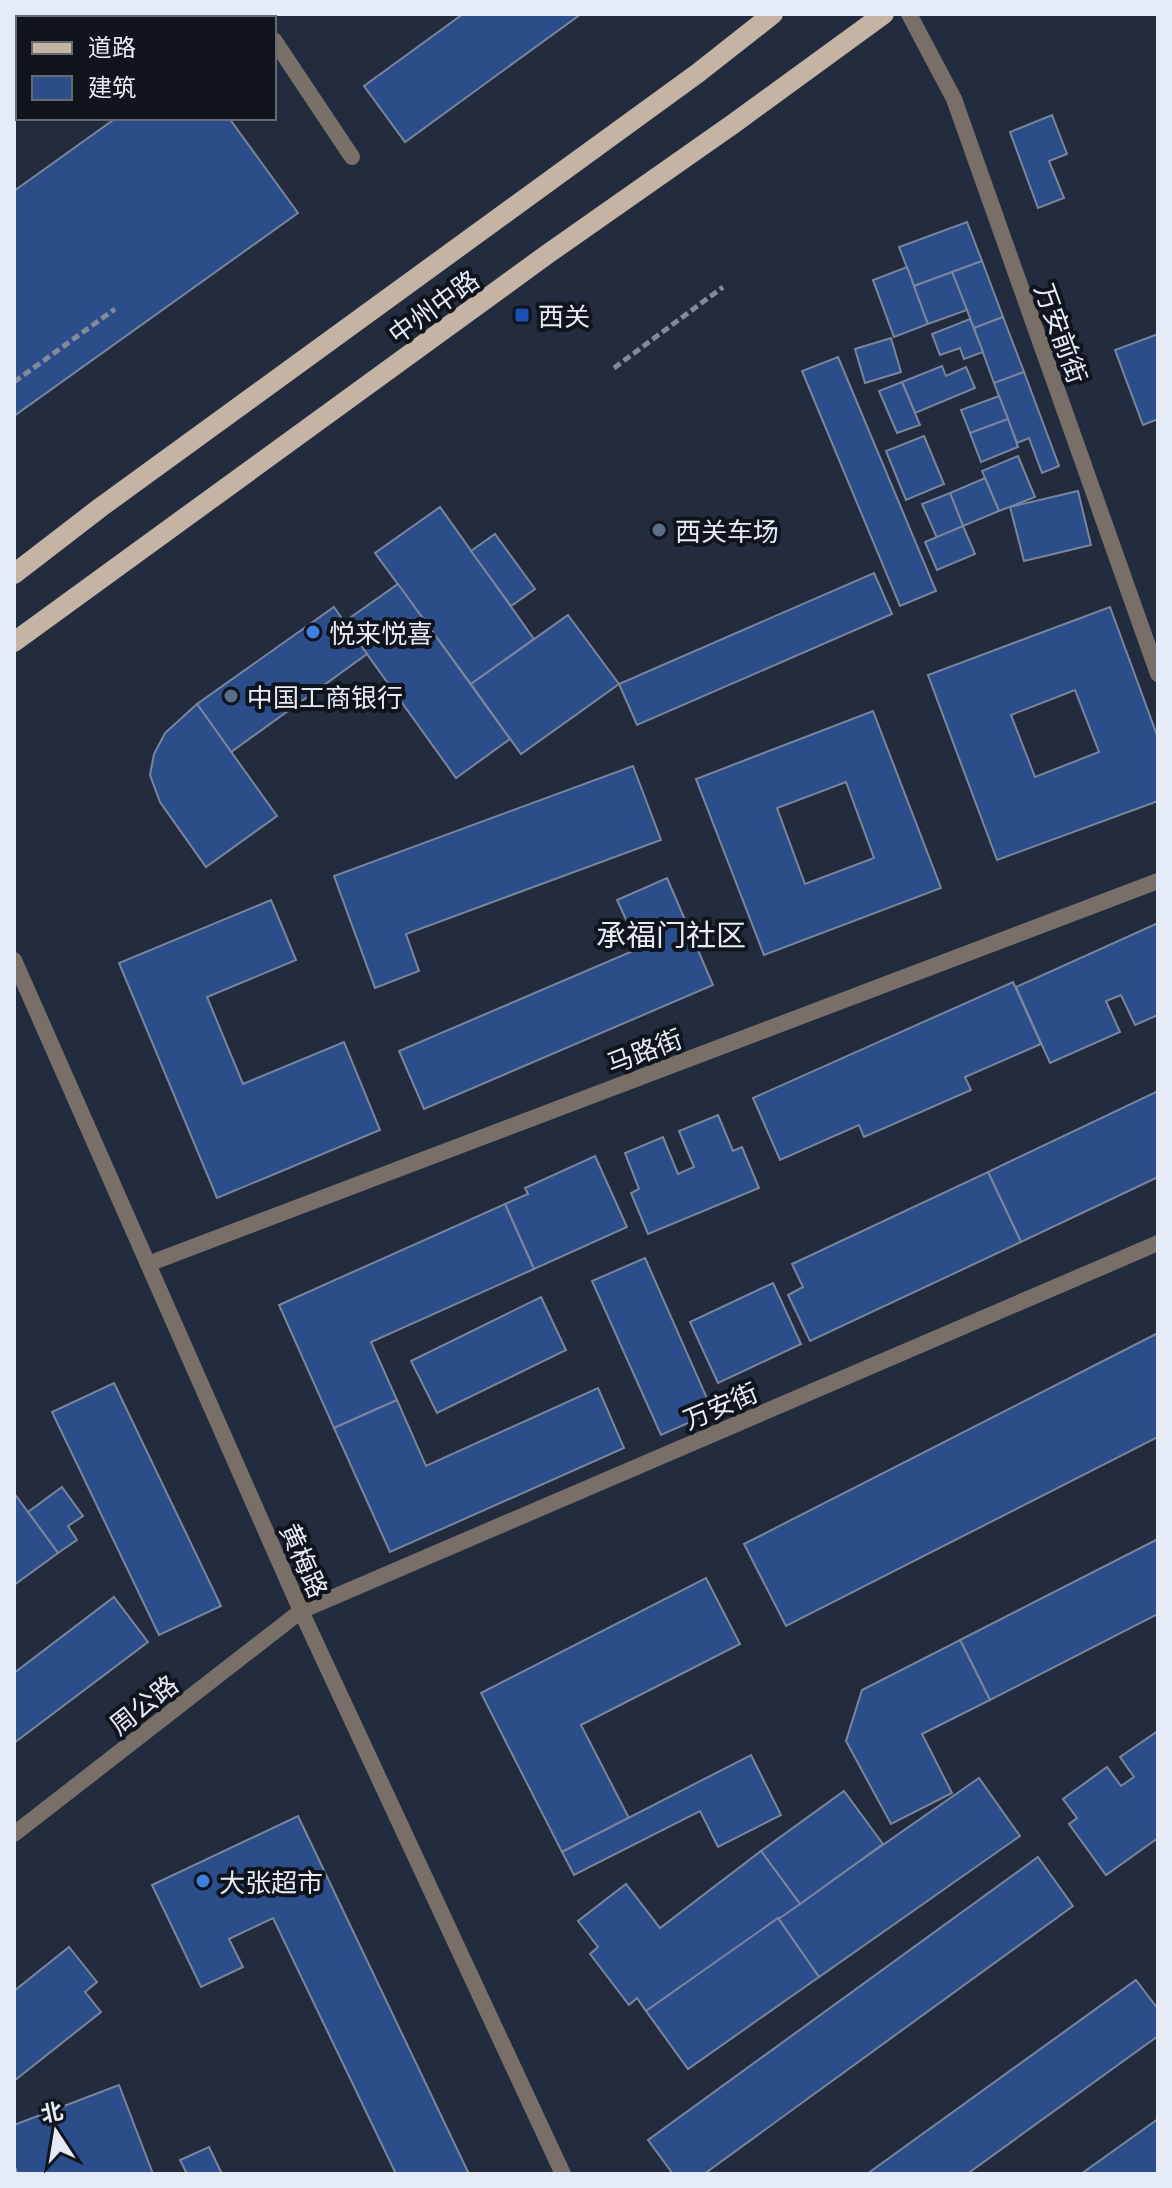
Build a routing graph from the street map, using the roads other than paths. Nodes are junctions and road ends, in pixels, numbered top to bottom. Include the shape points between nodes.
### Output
1 (773, 14) edge
2 (884, 14) edge
3 (909, 14) edge
4 (276, 43) edge
5 (352, 157) dead end
6 (14, 574) edge
7 (14, 642) edge
8 (1158, 674) edge
9 (1158, 881) edge
10 (14, 960) edge
11 (1158, 1243) edge
12 (148, 1264) junction
13 (301, 1611) junction
14 (14, 1834) edge
15 (563, 2174) edge

1 - 6 main road, 中州中路
2 - 7 main road, 中州中路
3 - 8 street, 万安前街 via 954,99
4 - 5 street
9 - 12 street, 马路街
10 - 12 street, 黄梅路
11 - 13 street, 万安街
12 - 13 street, 黄梅路
13 - 14 street, 周公路
13 - 15 street, 黄梅路

